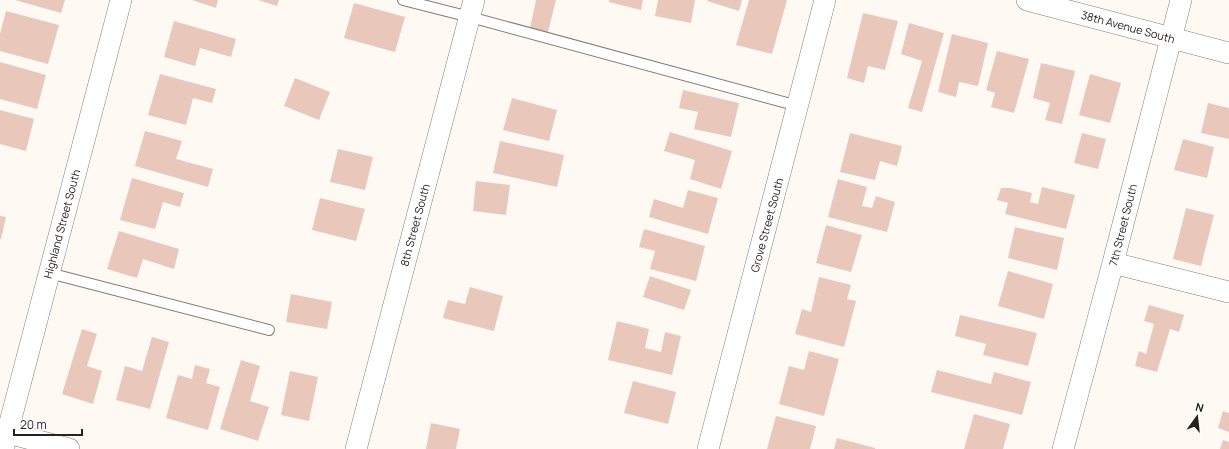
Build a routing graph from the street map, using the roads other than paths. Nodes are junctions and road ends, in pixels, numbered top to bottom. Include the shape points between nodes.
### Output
1 (121, 0) edge
2 (403, 0) edge
3 (825, 0) edge
4 (1027, 0) edge
5 (1181, 0) edge
6 (472, 8) edge
7 (1171, 38) junction
8 (1229, 53) edge
9 (798, 106) junction
10 (1113, 263) junction
11 (49, 273) junction
12 (1229, 292) edge
13 (269, 330) dead end
14 (3, 438) edge
15 (69, 449) edge
16 (356, 449) edge
17 (708, 449) edge
18 (1063, 449) edge

1 - 11 street, Highland Street South
2 - 6 lane
3 - 9 street, Grove Street South
4 - 7 street, 38th Avenue South
5 - 7 street, 7th Street South
6 - 9 lane
6 - 16 street, 8th Street South
7 - 8 street, 38th Avenue South
7 - 10 street, 7th Street South
9 - 17 street, Grove Street South
10 - 12 street
10 - 18 street, 7th Street South
11 - 13 lane
11 - 14 street, Highland Street South
14 - 15 street

